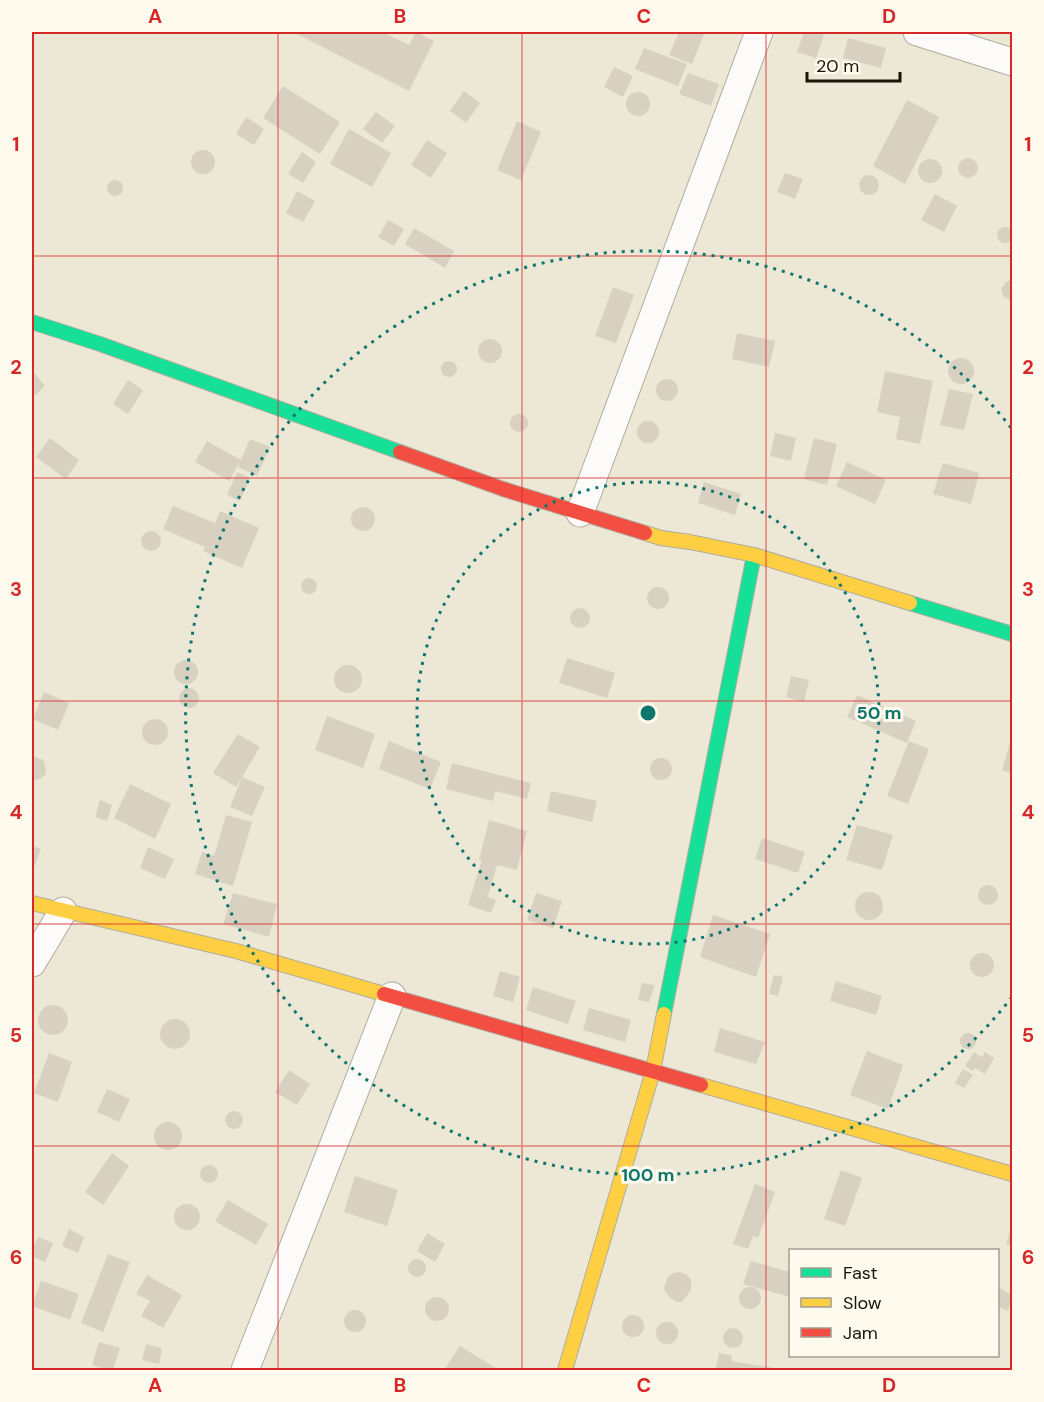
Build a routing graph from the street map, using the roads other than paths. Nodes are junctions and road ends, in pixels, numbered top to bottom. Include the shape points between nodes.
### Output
1 (759, 32) edge
2 (917, 32) edge
3 (1012, 62) edge
4 (32, 322) edge
5 (580, 513) junction
6 (754, 555) junction
7 (1012, 634) edge
8 (32, 903) edge
9 (63, 911) junction
10 (32, 963) edge
11 (392, 996) junction
12 (652, 1071) junction
13 (1012, 1174) edge
14 (245, 1371) edge
15 (565, 1371) edge

1 - 5 street
2 - 3 street
4 - 5 street
5 - 6 street via 661,538
6 - 7 street
6 - 12 street
8 - 9 street
9 - 10 street
9 - 11 street via 236,951
11 - 12 street
11 - 14 street
12 - 13 street
12 - 15 street

